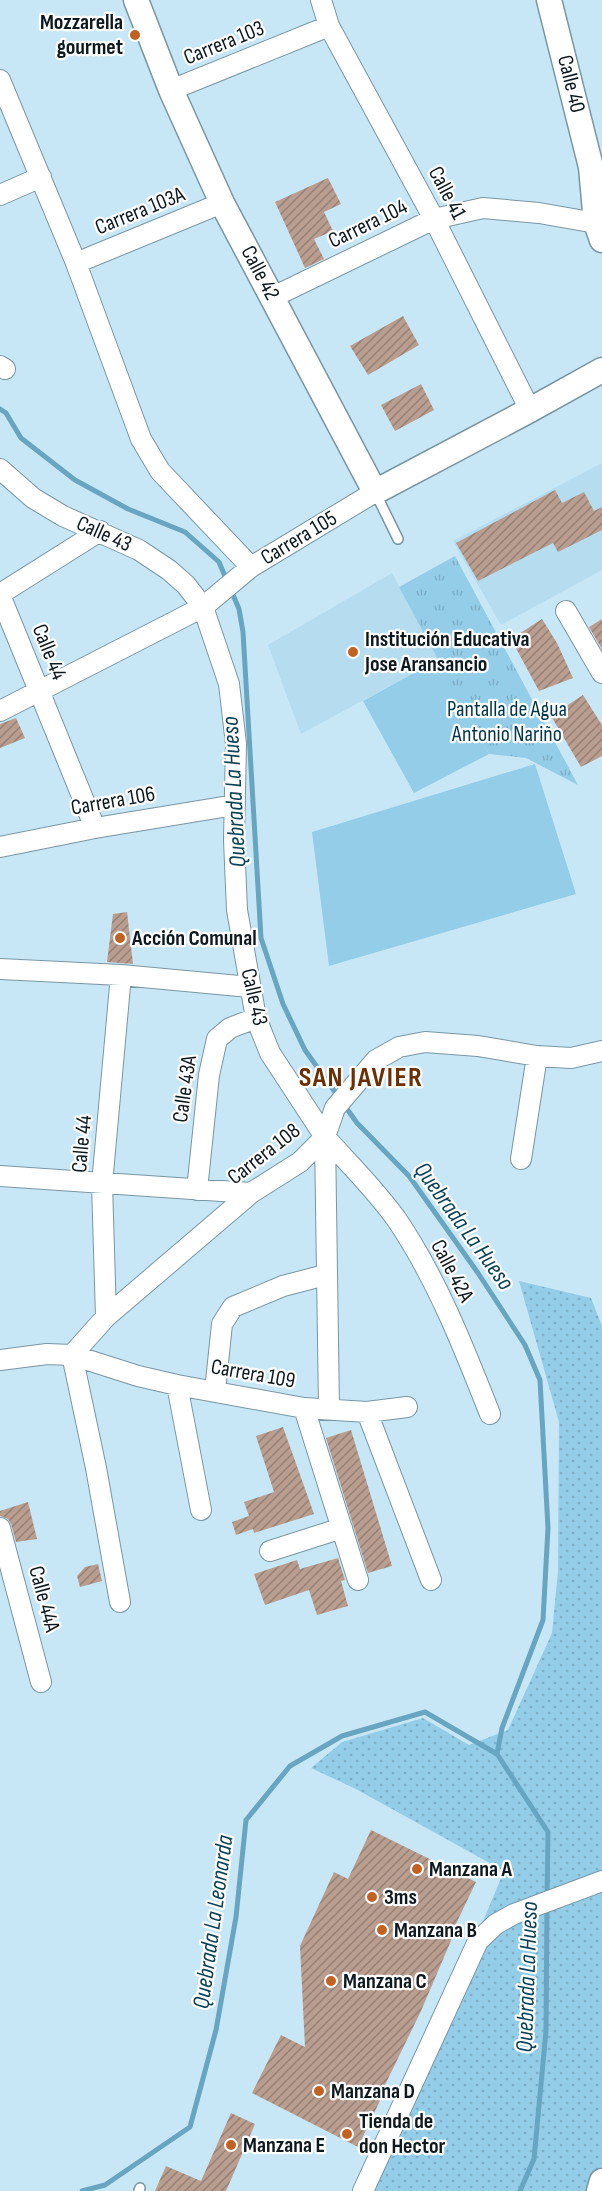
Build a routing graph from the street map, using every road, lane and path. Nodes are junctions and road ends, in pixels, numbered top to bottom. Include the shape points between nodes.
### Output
1 (136, 0) edge
2 (321, 0) edge
3 (549, 0) edge
4 (329, 26) junction
5 (0, 80) edge
6 (171, 90) junction
7 (596, 168) edge
8 (41, 177) junction
9 (0, 195) edge
10 (222, 203) junction
11 (435, 219) junction
12 (599, 232) edge
13 (76, 263) junction
14 (273, 297) junction
15 (602, 370) edge
16 (530, 410) junction
17 (0, 469) edge
18 (375, 492) junction
19 (100, 531) junction
20 (398, 539) dead end
21 (251, 567) junction
22 (0, 594) edge
23 (203, 607) junction
24 (566, 611) dead end
25 (602, 673) edge
26 (39, 692) junction
27 (0, 711) edge
28 (235, 805) junction
29 (95, 828) junction
30 (0, 847) edge
31 (0, 969) edge
32 (121, 975) junction
33 (250, 987) junction
34 (256, 1018) junction
35 (602, 1051) edge
36 (537, 1056) junction
37 (324, 1137) junction
38 (521, 1159) dead end
39 (0, 1176) edge
40 (102, 1184) junction
41 (197, 1190) junction
42 (251, 1194) junction
43 (325, 1275) junction
44 (106, 1317) junction
45 (72, 1356) junction
46 (0, 1359) edge
47 (177, 1385) junction
48 (215, 1391) junction
49 (407, 1407) dead end
50 (304, 1408) junction
51 (329, 1409) junction
52 (367, 1412) junction
53 (490, 1414) dead end
54 (201, 1510) dead end
55 (0, 1528) edge
56 (342, 1528) junction
57 (270, 1551) dead end
58 (358, 1580) dead end
59 (431, 1580) dead end
60 (120, 1602) dead end
61 (41, 1682) dead end
62 (602, 1881) edge
63 (602, 2181) edge
64 (363, 2191) edge
65 (599, 2191) edge

1 - 6 street, Calle 42
2 - 4 street, Calle 41
3 - 7 street, Calle 40
4 - 6 street, Carrera 103
4 - 11 street, Calle 41
5 - 8 street
6 - 10 street, Calle 42
7 - 12 street, Calle 40
8 - 9 street
8 - 13 street
10 - 13 street, Carrera 103A
10 - 14 street, Calle 42
11 - 12 street, Carrera 104 via 483,208 539,213
11 - 14 street, Carrera 104
11 - 16 street, Calle 41
13 - 21 street via 150,455 160,471
14 - 18 street, Calle 42
15 - 16 street, Carrera 105
16 - 18 street, Carrera 105
17 - 19 street, Calle 43 via 43,504
18 - 20 lane, Calle 42
18 - 21 street, Carrera 105
19 - 22 street
19 - 23 street, Calle 43 via 169,570
21 - 23 street, Carrera 105
22 - 26 street, Calle 44
23 - 26 street, Carrera 105
23 - 28 street, Calle 43 via 229,684 236,744
24 - 25 street
26 - 27 street, Carrera 105
26 - 29 street, Calle 44
28 - 29 street, Carrera 106
28 - 33 street, Calle 43 via 237,910
29 - 30 street, Carrera 106
31 - 32 street
32 - 33 street
32 - 40 street, Calle 44
33 - 34 street, Calle 43
34 - 37 street, Calle 43 via 270,1053
34 - 41 street, Calle 43A via 230,1028 217,1039 209,1075
35 - 36 street, Carrera 108 via 571,1058
36 - 37 street, Carrera 108 via 425,1042 399,1047 376,1060 335,1108
36 - 38 street
37 - 42 street, Carrera 108 via 300,1162
37 - 43 street
37 - 53 street, Calle 42A via 396,1219 422,1262 456,1329
39 - 40 street
40 - 41 street
40 - 44 street, Calle 44
41 - 42 street
42 - 44 street, Carrera 108
43 - 48 street via 283,1286 234,1307 222,1324
43 - 51 street
44 - 45 street, Carrera 108
45 - 46 street via 47,1354
45 - 47 street, Carrera 109
45 - 60 street
47 - 48 street, Carrera 109
47 - 54 street
48 - 50 street, Carrera 109
49 - 52 street, Carrera 109
50 - 51 street, Carrera 109
50 - 56 street
51 - 52 street, Carrera 109
52 - 59 street
55 - 61 street, Calle 44A
56 - 57 street
56 - 58 street
62 - 64 street via 514,1914 496,1923 478,1941
63 - 65 street

